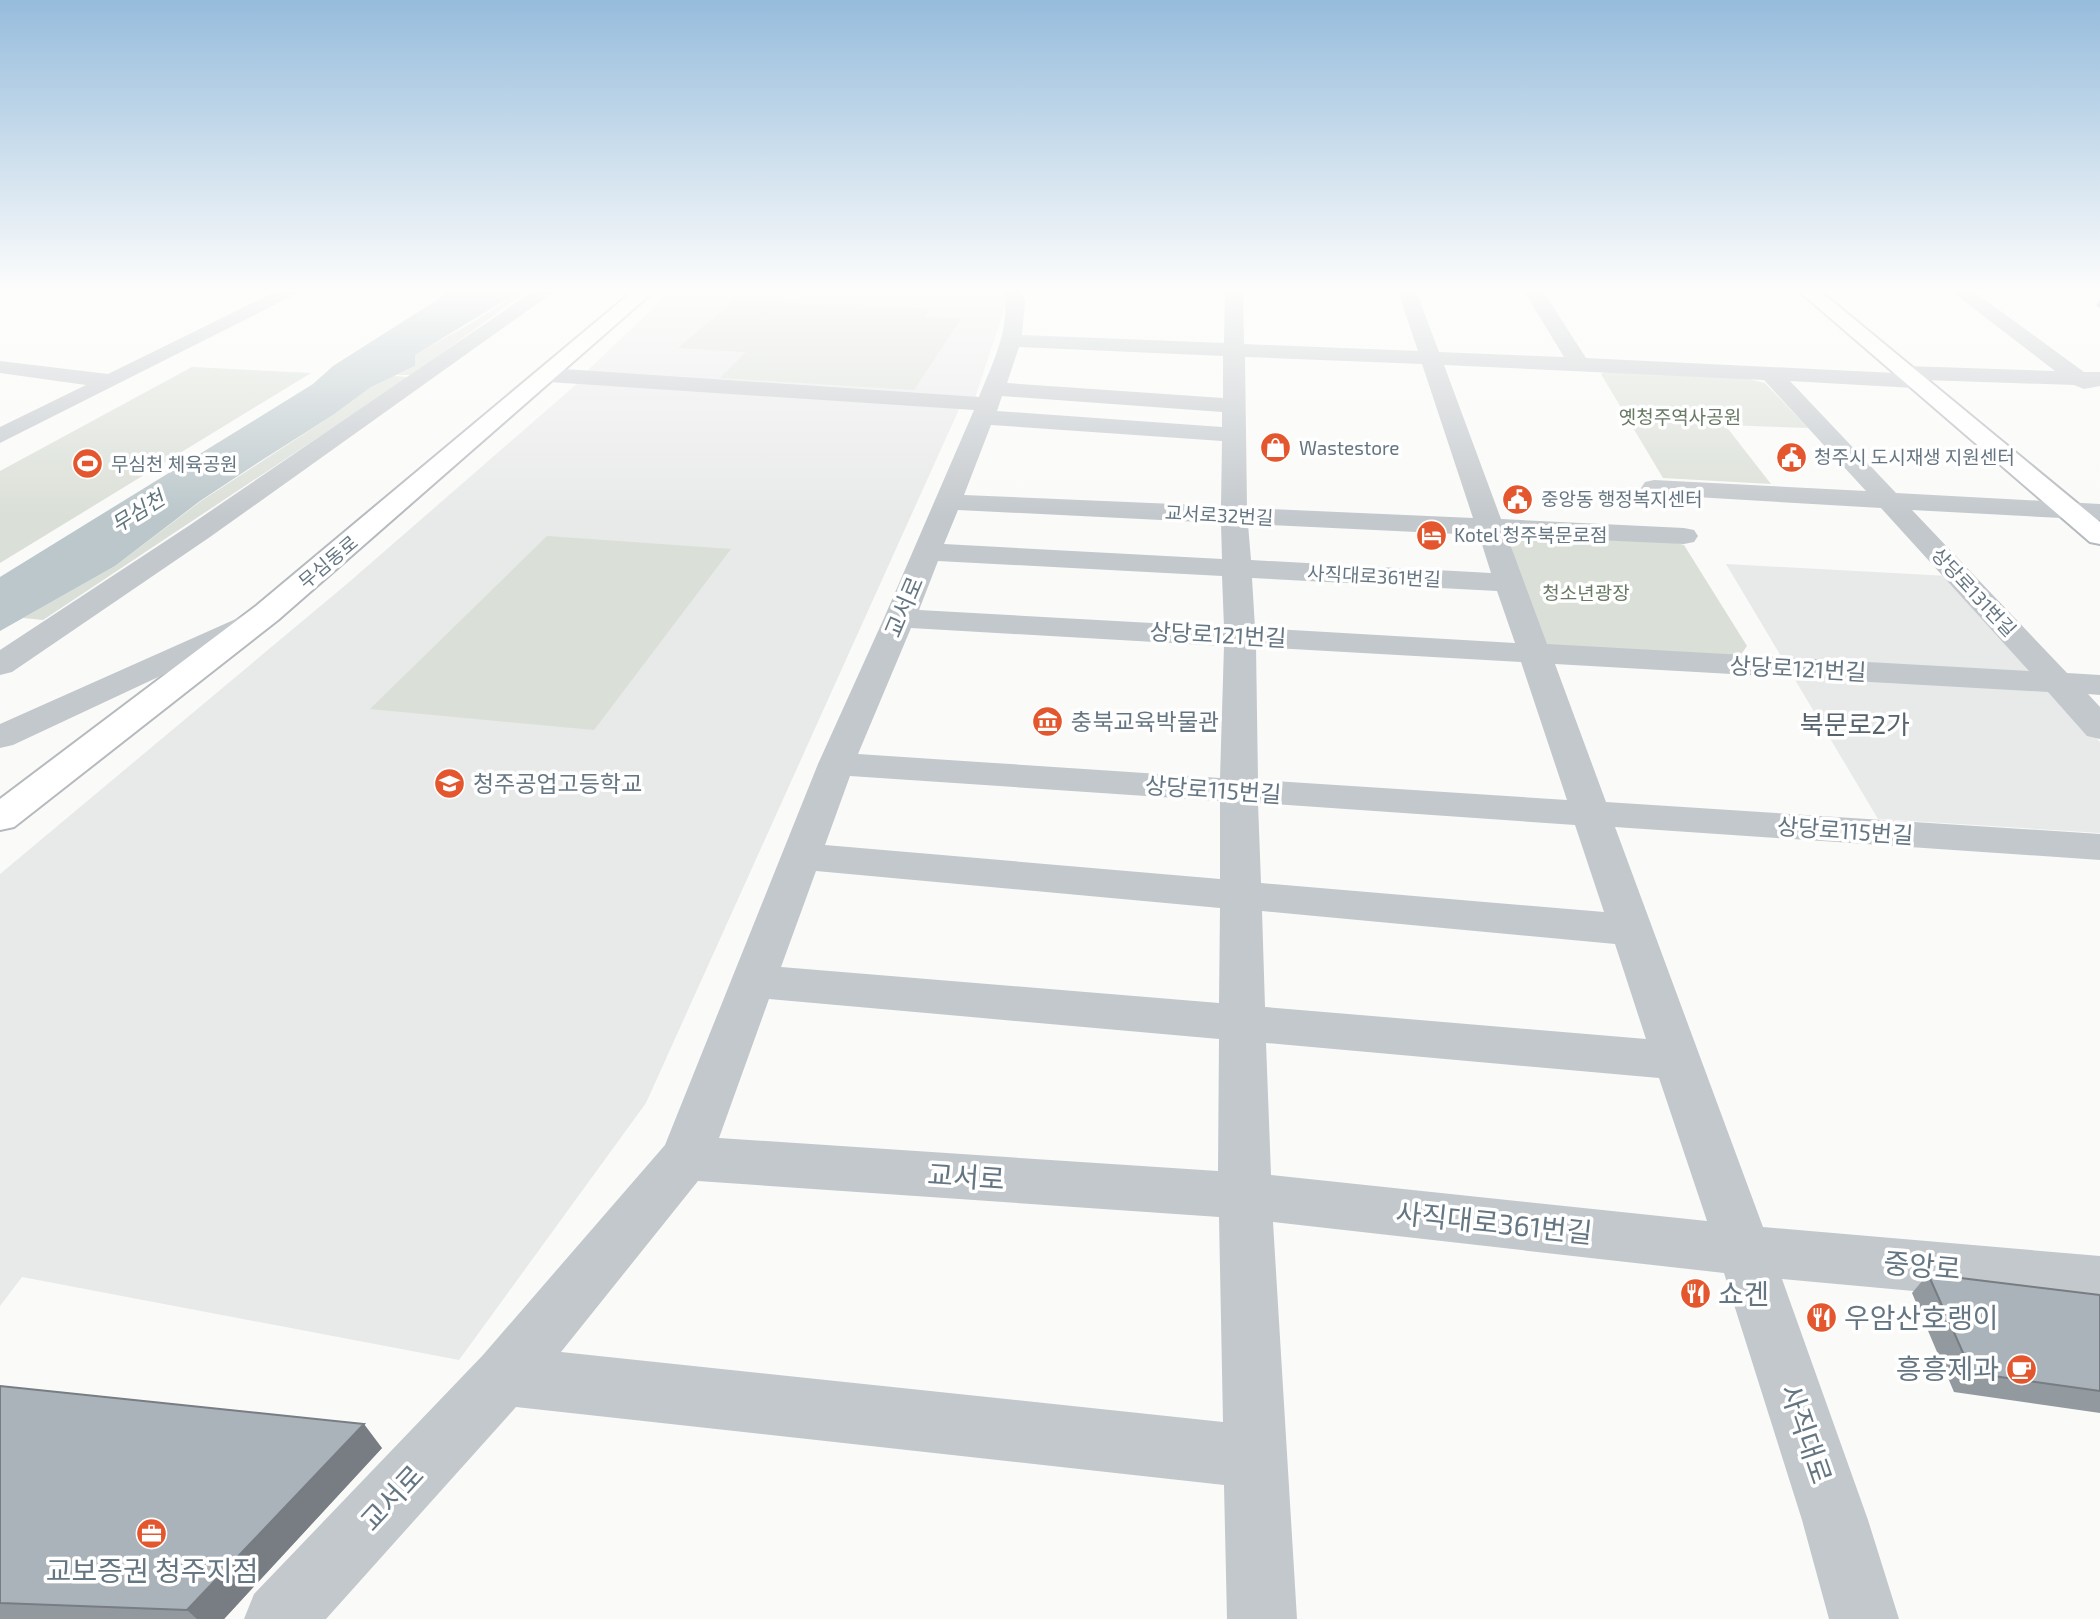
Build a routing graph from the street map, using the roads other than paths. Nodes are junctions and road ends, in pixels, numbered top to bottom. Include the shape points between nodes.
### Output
1 (0, 367) edge
2 (139, 367) edge
3 (437, 367) edge
4 (559, 367) edge
5 (1002, 367) edge
6 (1236, 367) edge
7 (1435, 367) edge
8 (1633, 367) edge
9 (1898, 367) edge
10 (2072, 367) edge
11 (1770, 373) junction
12 (549, 375) junction
13 (1910, 377) junction
14 (2090, 379) edge
15 (109, 381) junction
16 (2100, 393) edge
17 (988, 403) junction
18 (1235, 421) junction
19 (0, 436) edge
20 (1654, 488) dead end
21 (1889, 501) junction
22 (948, 502) junction
23 (2070, 511) junction
24 (2100, 512) edge
25 (1234, 516) junction
26 (1490, 526) junction
27 (1685, 536) dead end
28 (2100, 537) edge
29 (927, 552) junction
30 (1094, 561) joint
31 (1237, 568) junction
32 (1511, 583) junction
33 (267, 613) junction
34 (900, 618) junction
35 (1240, 636) junction
36 (1536, 653) junction
37 (0, 665) edge
38 (2059, 683) junction
39 (2100, 685) edge
40 (2100, 728) edge
41 (0, 737) edge
42 (836, 764) junction
43 (1238, 792) junction
44 (1591, 814) junction
45 (0, 818) edge
46 (2100, 847) edge
47 (801, 856) junction
48 (1240, 893) junction
49 (1632, 930) junction
50 (754, 981) junction
51 (1242, 1023) junction
52 (1678, 1061) junction
53 (687, 1158) junction
54 (1245, 1196) junction
55 (1744, 1250) junction
56 (2100, 1282) edge
57 (504, 1376) junction
58 (1254, 1457) junction
59 (279, 1619) edge
60 (1262, 1619) edge
61 (1864, 1619) edge

1 - 15 street
2 - 15 street
3 - 37 street
4 - 12 main road, 무심동로
5 - 17 street, 교서로
6 - 18 street
7 - 26 street
8 - 11 street
9 - 13 main road
10 - 14 street
11 - 13 street
11 - 21 street, 상당로131번길
12 - 17 street
12 - 33 main road, 무심동로
13 - 14 street
13 - 23 main road
14 - 16 street
15 - 19 street
17 - 18 street
17 - 18 street via 1119,398
17 - 22 street, 교서로
18 - 25 street
20 - 21 street
21 - 23 street
21 - 38 street, 상당로131번길
22 - 25 street, 교서로32번길
22 - 29 street, 교서로
23 - 24 street
23 - 28 main road
25 - 26 street, 교서로32번길
25 - 31 street
26 - 27 street, 교서로32번길
26 - 32 street
29 - 30 street, 교서로
29 - 34 street, 교서로
30 - 31 street, 사직대로361번길
31 - 32 street, 사직대로361번길
31 - 35 street
32 - 36 street
33 - 41 street
33 - 45 main road, 무심동로
34 - 35 street, 상당로121번길
34 - 42 street, 교서로
35 - 36 street, 상당로121번길
35 - 43 street
36 - 38 street, 상당로121번길
36 - 44 street
38 - 39 street, 상당로121번길
38 - 40 street
42 - 43 street, 상당로115번길
42 - 47 street, 교서로
43 - 44 street, 상당로115번길
43 - 48 street
44 - 46 street, 상당로115번길
44 - 49 street
47 - 48 street
47 - 50 street, 교서로
48 - 49 street
48 - 51 street
49 - 52 street
50 - 51 street
50 - 53 street, 교서로
51 - 52 street
51 - 54 street
52 - 55 street
53 - 54 street, 교서로
53 - 57 street, 교서로
54 - 55 street, 사직대로361번길
54 - 58 street
55 - 56 street, 중앙로
55 - 61 street, 사직대로
57 - 58 street
57 - 59 street, 교서로
58 - 60 street

